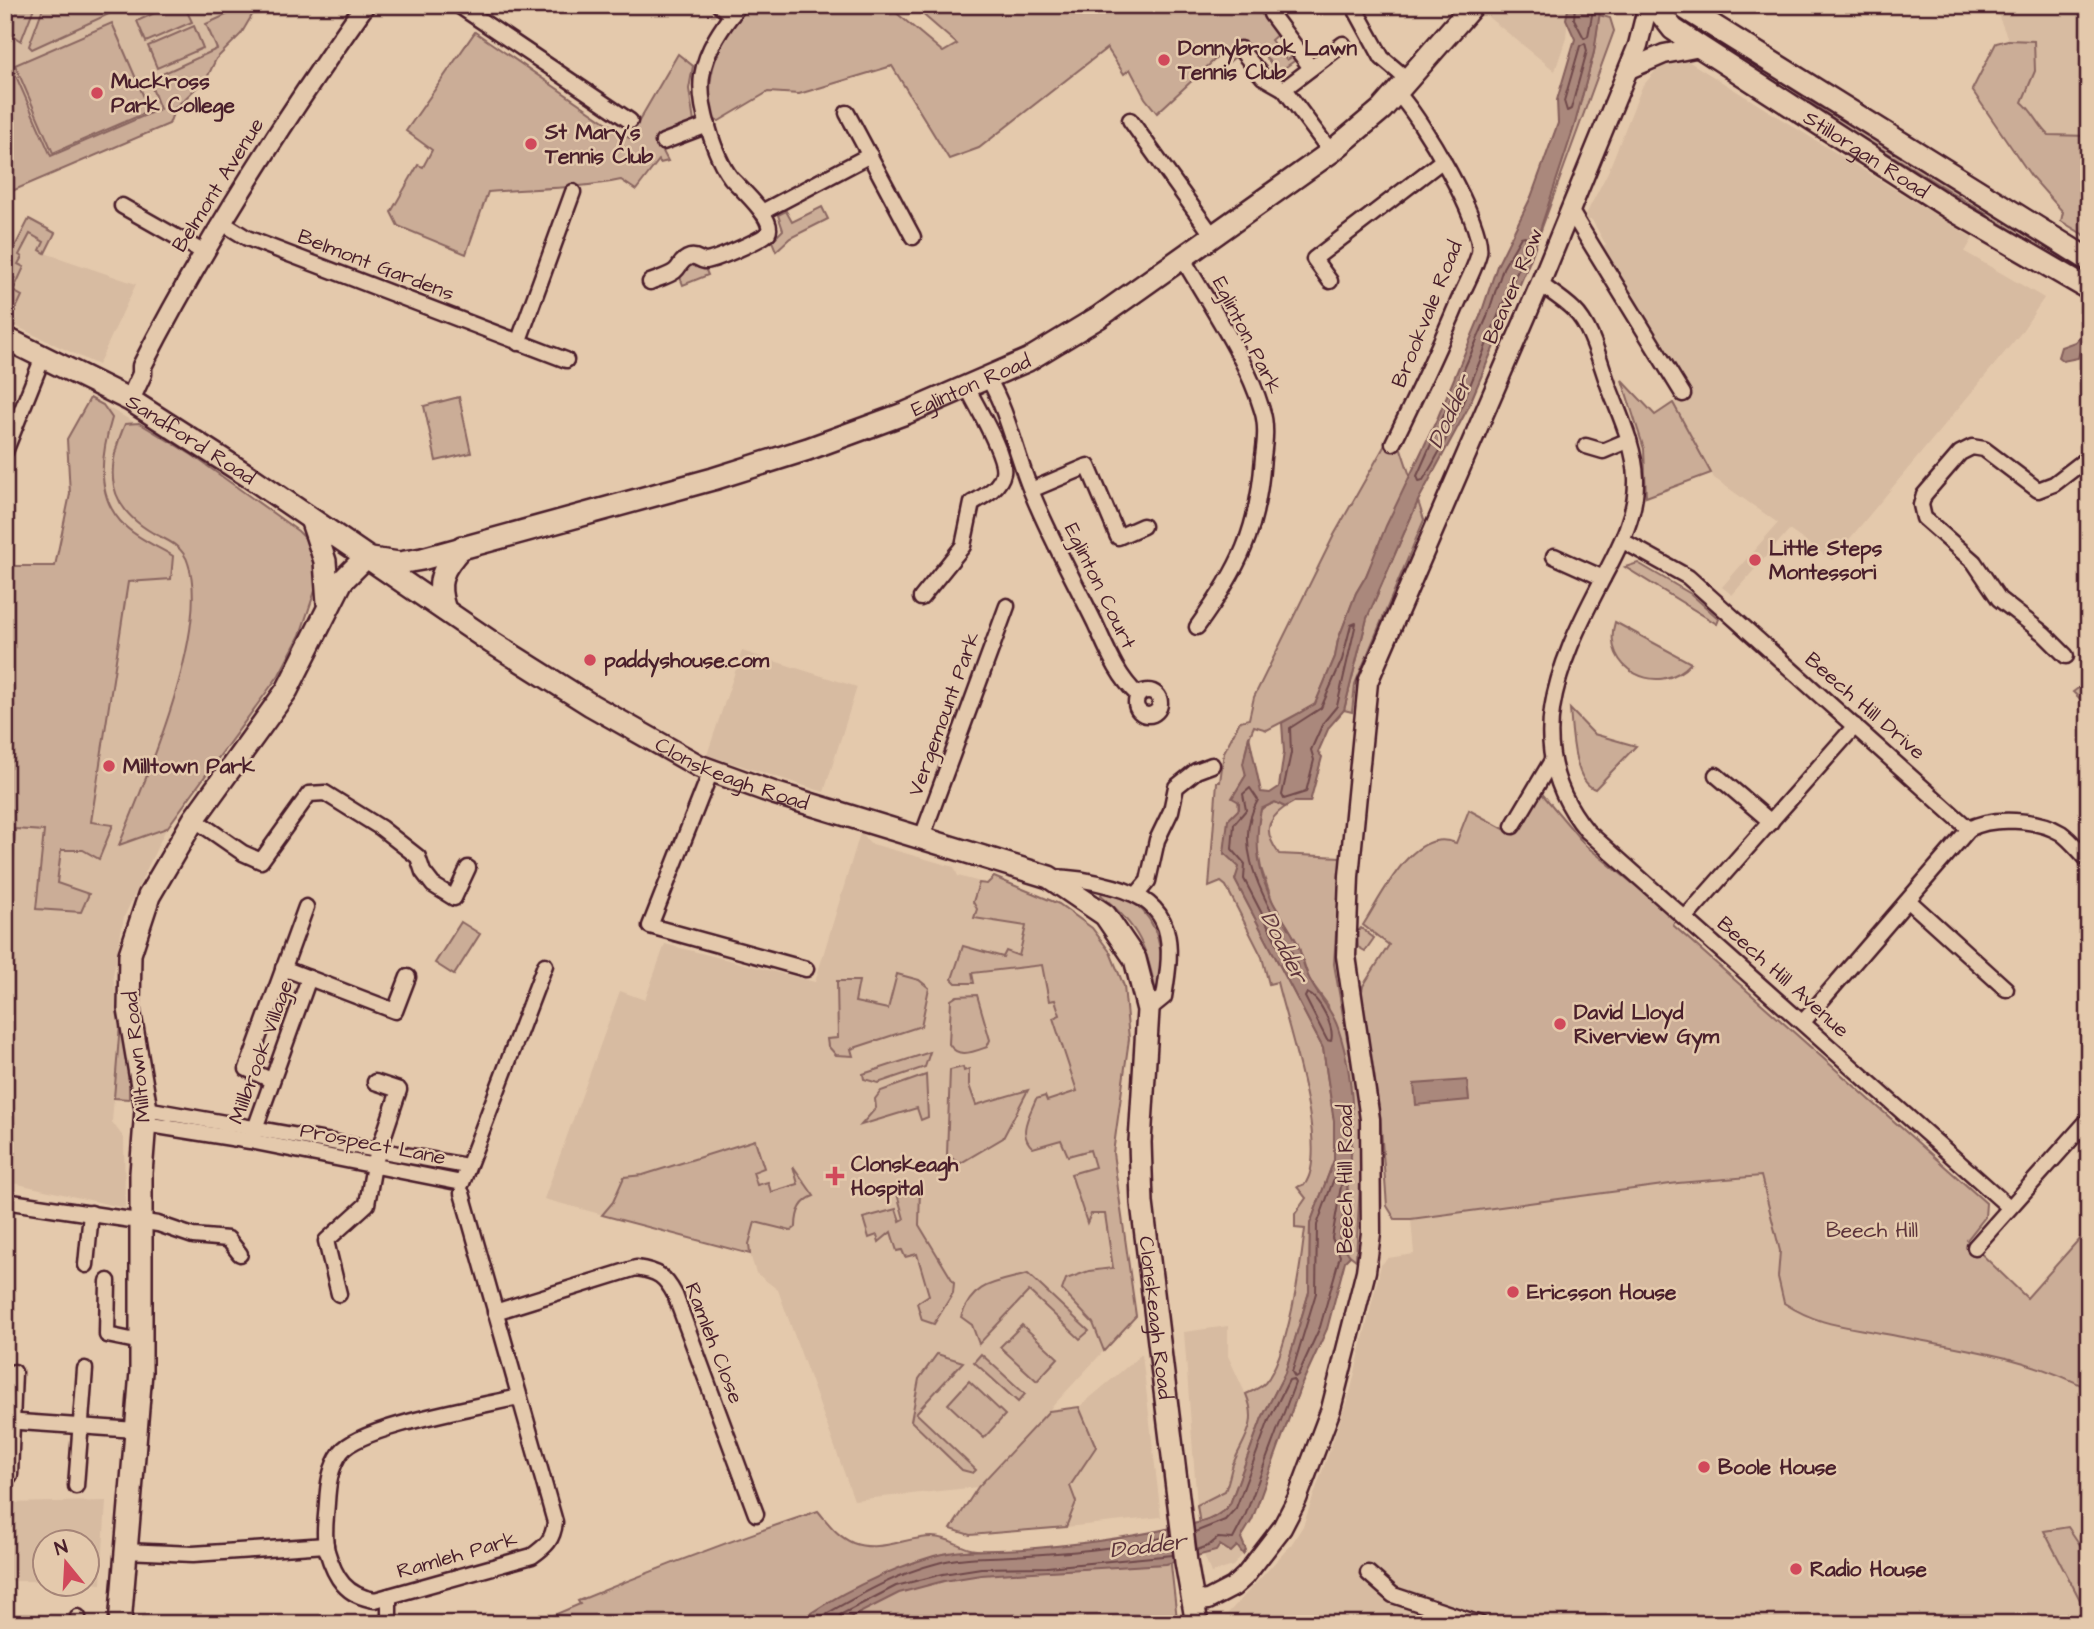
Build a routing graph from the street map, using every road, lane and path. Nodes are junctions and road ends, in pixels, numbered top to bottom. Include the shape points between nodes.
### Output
1 (365, 5) edge
2 (458, 5) edge
3 (719, 5) edge
4 (1353, 5) edge
5 (1473, 5) edge
6 (1648, 5) edge
7 (1654, 5) edge
8 (1680, 5) edge
9 (736, 10) edge
10 (1271, 14) dead end
11 (1343, 44) dead end
12 (1746, 44) junction
13 (1700, 47) junction
14 (1240, 49) dead end
15 (1311, 68) junction
16 (1629, 69) junction
17 (1736, 70) junction
18 (1403, 87) junction
19 (1284, 89) junction
20 (847, 113) dead end
21 (1130, 120) dead end
22 (631, 121) dead end
23 (708, 125) junction
24 (663, 142) dead end
25 (1331, 152) junction
26 (870, 155) junction
27 (1443, 160) junction
28 (573, 192) dead end
29 (122, 206) dead end
30 (1570, 210) junction
31 (762, 212) junction
32 (221, 222) junction
33 (1213, 236) junction
34 (913, 237) dead end
35 (203, 252) junction
36 (1183, 259) junction
37 (2089, 260) edge
38 (1330, 281) dead end
39 (650, 282) dead end
40 (1540, 284) junction
41 (2089, 289) edge
42 (5, 338) edge
43 (518, 342) junction
44 (43, 356) junction
45 (566, 360) dead end
46 (988, 378) junction
47 (967, 387) junction
48 (1683, 394) dead end
49 (130, 400) junction
50 (1629, 440) junction
51 (1393, 443) dead end
52 (1586, 446) dead end
53 (5, 452) edge
54 (2086, 466) edge
55 (1031, 490) junction
56 (312, 522) junction
57 (1143, 526) dead end
58 (1623, 541) junction
59 (462, 547) junction
60 (1554, 556) dead end
61 (365, 558) junction
62 (1603, 578) junction
63 (921, 598) dead end
64 (328, 603) junction
65 (1007, 606) dead end
66 (445, 610) junction
67 (1196, 627) dead end
68 (2066, 656) dead end
69 (1138, 695) dead end
70 (1364, 698) joint
71 (1855, 726) junction
72 (1551, 762) junction
73 (1212, 765) dead end
74 (710, 771) junction
75 (1716, 775) dead end
76 (194, 819) junction
77 (1771, 822) junction
78 (1513, 826) dead end
79 (1969, 829) junction
80 (922, 837) junction
81 (2089, 860) edge
82 (468, 868) dead end
83 (1049, 877) junction
84 (1138, 893) junction
85 (1910, 902) junction
86 (306, 907) dead end
87 (1686, 917) junction
88 (545, 965) dead end
89 (283, 968) junction
90 (806, 968) dead end
91 (408, 977) dead end
92 (309, 978) junction
93 (2006, 989) dead end
94 (1148, 1010) junction
95 (1803, 1023) junction
96 (271, 1080) junction
97 (375, 1082) dead end
98 (146, 1117) junction
99 (2089, 1119) edge
100 (252, 1134) junction
101 (379, 1148) junction
102 (374, 1165) junction
103 (467, 1166) junction
104 (462, 1193) dead end
105 (5, 1201) edge
106 (2009, 1207) junction
107 (91, 1213) junction
108 (140, 1222) junction
109 (1975, 1247) dead end
110 (240, 1254) dead end
111 (86, 1265) dead end
112 (108, 1281) dead end
113 (339, 1294) dead end
114 (495, 1312) junction
115 (141, 1342) junction
116 (85, 1369) dead end
117 (15, 1372) dead end
118 (519, 1397) junction
119 (9, 1421) edge
120 (82, 1427) junction
121 (136, 1430) junction
122 (10, 1475) dead end
123 (76, 1486) dead end
124 (756, 1514) dead end
125 (326, 1545) junction
126 (125, 1551) junction
127 (1368, 1573) dead end
128 (389, 1596) junction
129 (1194, 1602) junction
130 (120, 1624) edge
131 (389, 1624) edge
132 (1198, 1624) edge
133 (1480, 1624) edge

1 - 32 street, Belmont Avenue
2 - 22 street
3 - 9 street
4 - 18 street, Brookvale Road
5 - 18 main road, Eglinton Road
6 - 16 street, Beaver Row
7 - 13 main road, Stillorgan Road via 1673,29
8 - 12 main road, Stillorgan Road
9 - 23 street via 714,40 702,76
10 - 15 street
11 - 15 street
12 - 17 main road
12 - 37 main road, Stillorgan Road
13 - 16 street via 1664,54
13 - 17 main road, Stillorgan Road
14 - 19 street via 1263,77
15 - 19 street
16 - 30 street, Beaver Row
17 - 41 main road, Stillorgan Road via 1953,210
18 - 25 main road, Eglinton Road
18 - 27 street, Brookvale Road
19 - 25 street
20 - 26 street
21 - 33 street
23 - 24 street
23 - 31 street via 725,168
25 - 33 main road, Eglinton Road
26 - 31 street
26 - 34 street
27 - 38 street via 1314,259
27 - 51 street, Brookvale Road via 1474,224 1479,252
28 - 43 street
29 - 35 street
30 - 40 street, Beaver Row
30 - 48 street
31 - 39 street via 770,226 763,239 709,260 692,256 682,260 674,272
32 - 35 street, Belmont Avenue
32 - 43 street, Belmont Gardens via 247,239
33 - 36 main road, Eglinton Road
35 - 49 street, Belmont Avenue via 142,366
36 - 46 main road, Eglinton Road via 1099,317
36 - 67 street, Eglinton Park via 1239,359 1263,410 1266,431 1252,528 1238,567
40 - 50 street, Beech Hill Avenue via 1576,311
40 - 70 street, Beaver Row via 1371,671
42 - 44 main road, Sandford Road
43 - 45 street, Belmont Gardens
44 - 49 main road, Sandford Road
44 - 53 street
46 - 47 main road, Eglinton Road
46 - 55 street, Eglinton Court via 1003,403
47 - 59 main road, Eglinton Road via 761,464
47 - 63 street via 999,454 1003,477 972,503 963,546
49 - 56 main road, Sandford Road
50 - 52 street via 1603,451
50 - 58 street, Beech Hill Avenue via 1636,480
54 - 68 street via 2038,490 1984,449 1972,447 1960,453 1924,495 1921,505 1924,518 1974,562 1999,599
55 - 57 street, Eglinton Court via 1088,466 1118,537
55 - 69 street, Eglinton Court via 1124,682
56 - 61 main road, Sandford Road
56 - 64 main road via 325,561
58 - 62 street, Beech Hill Avenue
58 - 71 street, Beech Hill Drive via 1688,577
59 - 61 main road, Eglinton Road via 399,563
59 - 66 main road via 443,570 439,583
60 - 62 street
61 - 64 main road, Milltown Road via 348,572
61 - 66 main road, Clonskeagh Road
62 - 72 street, Beech Hill Avenue via 1560,673 1549,714
64 - 76 main road, Milltown Road via 287,690
65 - 80 street, Vergemount Park
66 - 74 main road, Clonskeagh Road via 591,705
70 - 129 street, Beech Hill Road via 1346,956 1370,1119 1371,1233 1366,1271 1331,1409 1282,1528 1233,1587
71 - 77 street
71 - 79 street, Beech Hill Drive
72 - 78 street
72 - 87 street, Beech Hill Avenue via 1566,801 1587,831
73 - 84 street via 1176,787 1148,881
74 - 80 main road, Clonskeagh Road
74 - 90 street via 650,926
75 - 77 street
76 - 82 street via 261,861 309,794 325,793 418,857 433,885 454,898
76 - 98 main road, Milltown Road via 149,896 130,954 129,1009
77 - 87 street
79 - 81 street via 1993,821 2032,825 2060,833
79 - 85 street
80 - 83 main road, Clonskeagh Road
83 - 84 street, Clonskeagh Road
83 - 94 main road, Clonskeagh Road via 1105,915 1123,936 1135,959
84 - 94 street via 1160,913 1170,940 1164,998
85 - 93 street
85 - 95 street
86 - 89 street
87 - 95 street, Beech Hill Avenue
88 - 103 street
89 - 92 street
89 - 96 street via 247,1069
91 - 92 street, Millbrook Village via 395,1011
92 - 96 street, Millbrook Village
94 - 129 main road, Clonskeagh Road via 1140,1168
95 - 106 street, Beech Hill Avenue
96 - 100 street, Millbrook Village
97 - 101 street via 399,1090
98 - 100 street, Prospect Lane
98 - 108 main road, Milltown Road
99 - 106 street
100 - 101 street, Prospect Lane
100 - 102 street, Prospect Lane
101 - 102 street
101 - 103 street, Prospect Lane
102 - 103 street, Prospect Lane via 462,1183
102 - 113 street via 367,1204 326,1241
104 - 114 street, Ramleh Park
105 - 107 street
106 - 109 street
107 - 108 street
107 - 111 street
108 - 110 street via 192,1236 228,1239
108 - 115 main road, Milltown Road
112 - 115 street via 107,1335
114 - 118 street, Ramleh Park
114 - 124 street, Ramleh Close via 636,1268 655,1270 666,1278
115 - 121 main road, Milltown Road
116 - 120 street
117 - 119 street
118 - 125 street, Ramleh Park via 375,1431 352,1442 332,1471
118 - 128 street, Ramleh Park via 555,1522 547,1546 532,1556
119 - 120 street
119 - 122 street
120 - 121 street
120 - 123 street
121 - 126 main road, Milltown Road
125 - 126 street via 193,1554
125 - 128 street, Ramleh Park via 333,1570 351,1594 375,1600
126 - 130 main road, Milltown Road
127 - 133 street via 1393,1595
128 - 131 street, Ramleh Park
129 - 132 main road, Clonskeagh Road

